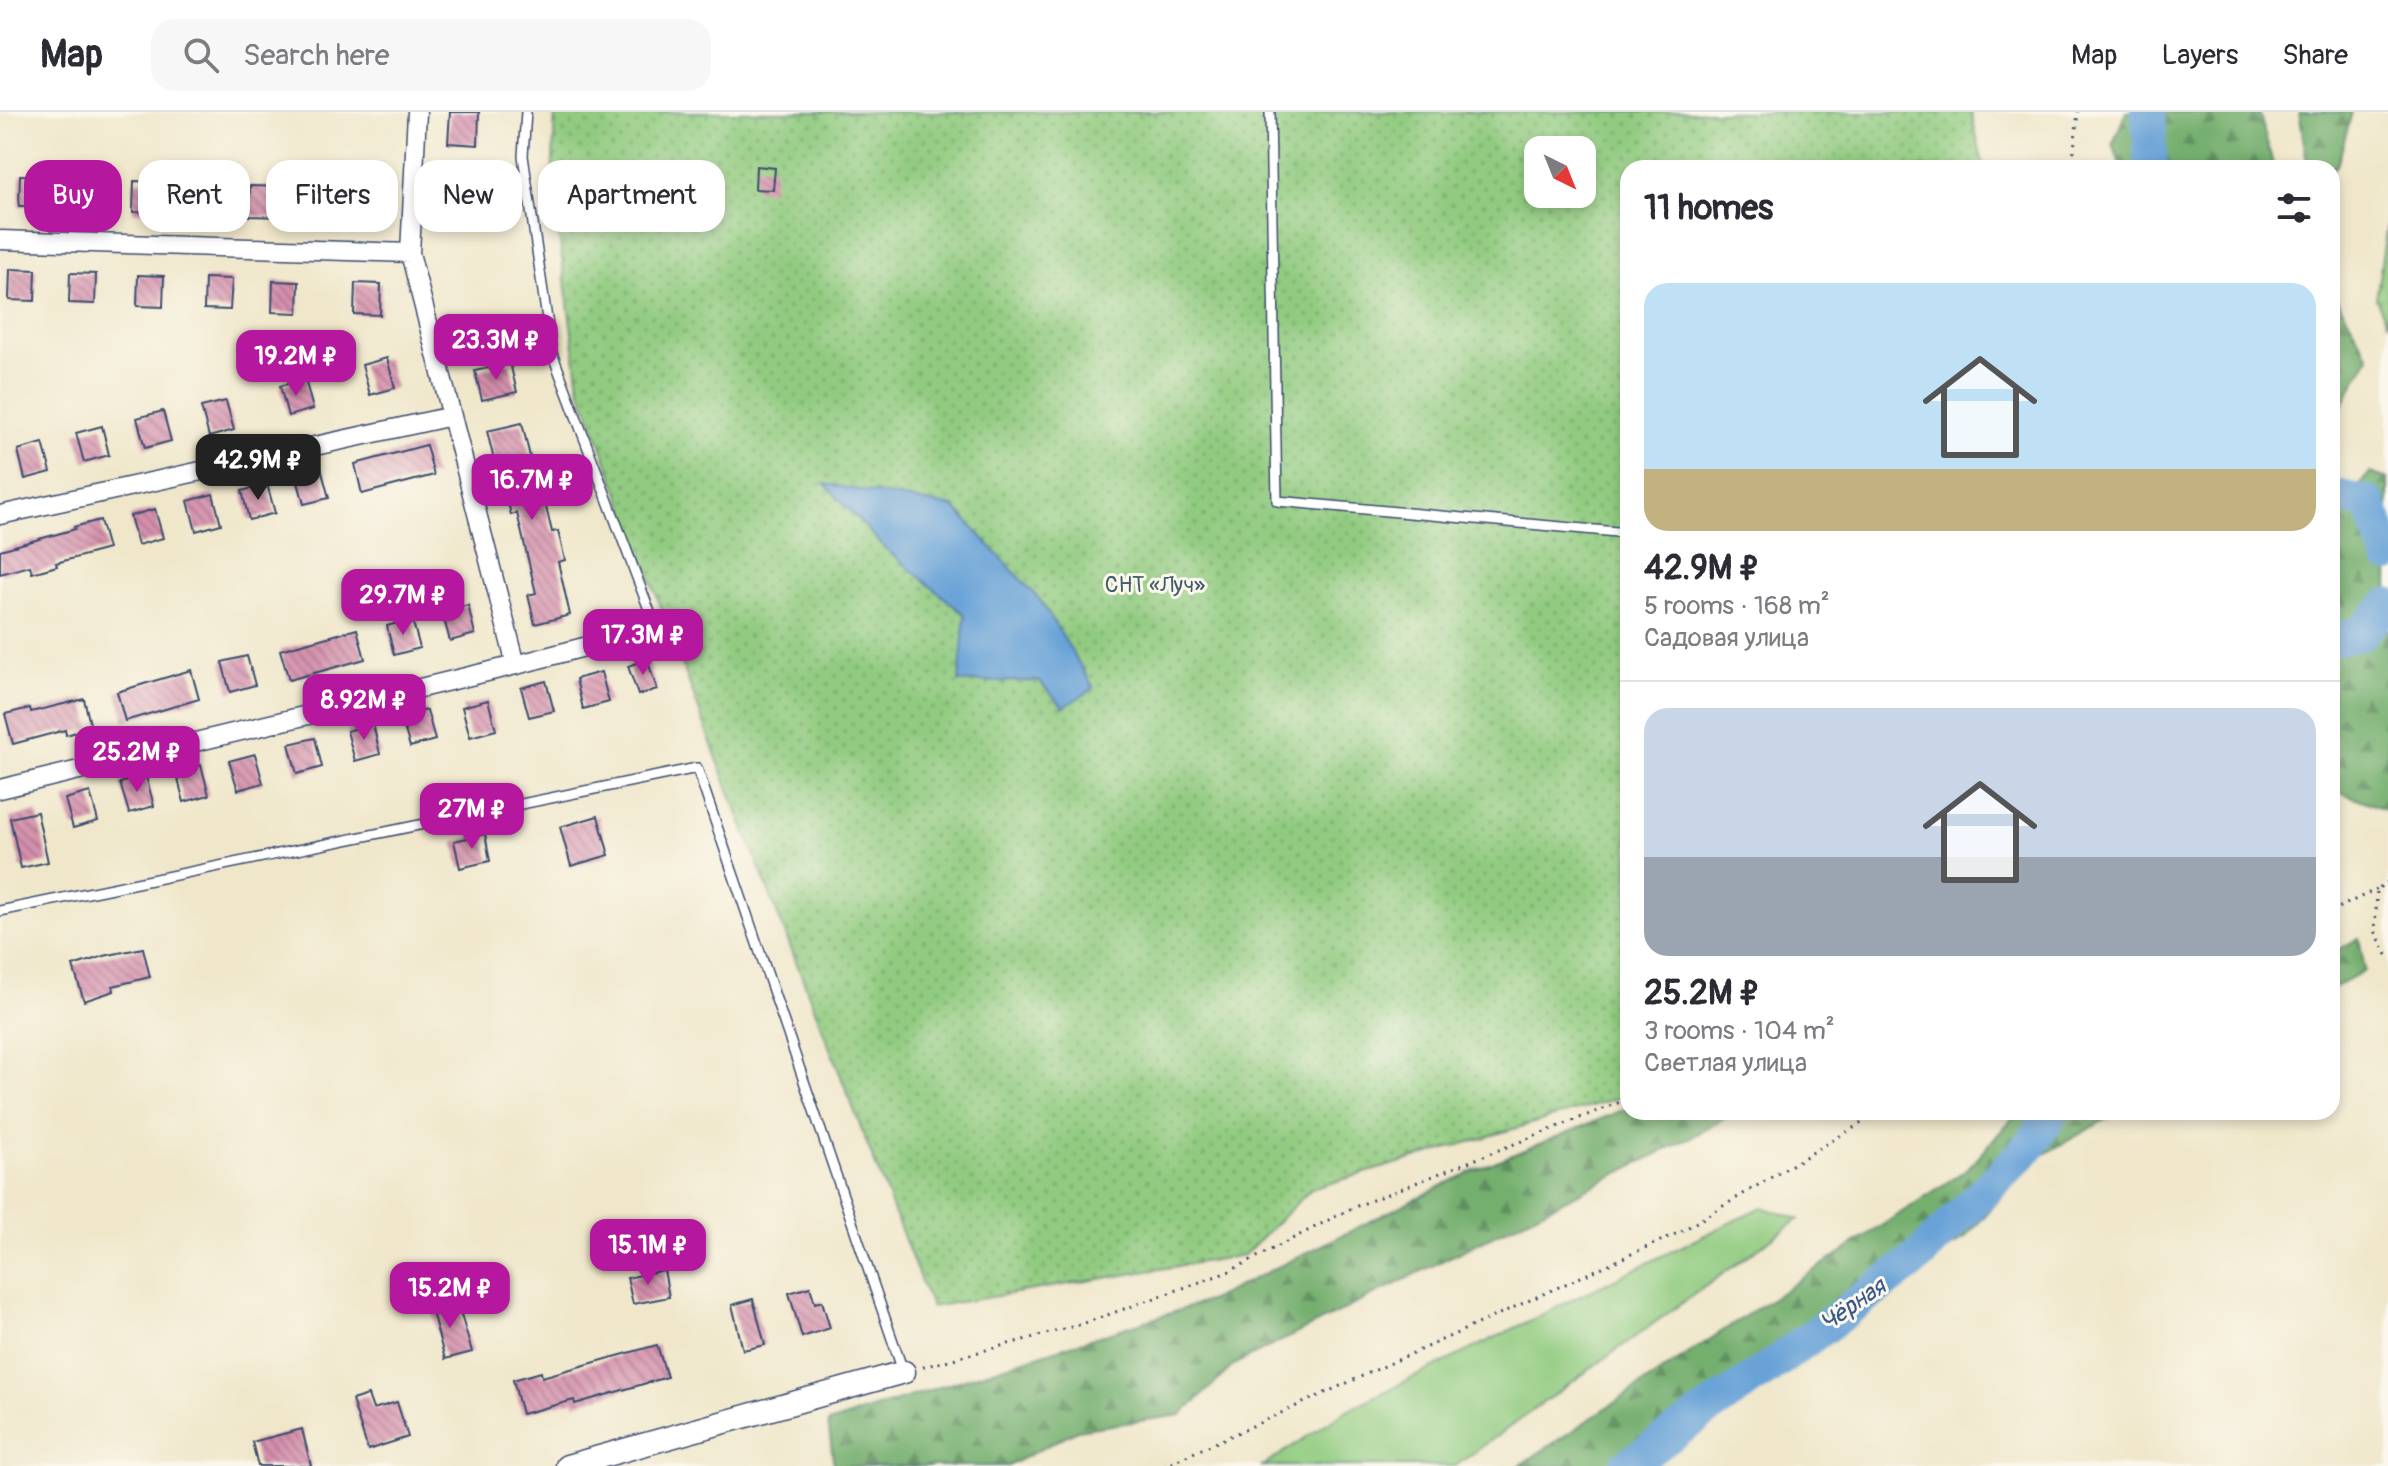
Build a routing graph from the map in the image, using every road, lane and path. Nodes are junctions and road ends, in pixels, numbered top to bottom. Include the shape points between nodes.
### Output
1 (417, 112) edge
2 (526, 112) edge
3 (1270, 112) edge
4 (2078, 112) edge
5 (2073, 160) edge
6 (0, 240) edge
7 (410, 253) junction
8 (452, 416) junction
9 (0, 515) edge
10 (1620, 532) edge
11 (656, 628) joint
12 (516, 665) junction
13 (0, 789) edge
14 (2388, 882) edge
15 (2377, 889) junction
16 (2340, 907) edge
17 (0, 911) edge
18 (2388, 957) edge
19 (1620, 1102) edge
20 (1867, 1120) edge
21 (904, 1372) junction
22 (567, 1466) edge
23 (1164, 1466) edge

1 - 7 street
2 - 11 lane via 523,156 552,353
3 - 10 lane via 1277,501
4 - 5 path
6 - 7 street
7 - 8 street
8 - 9 street
8 - 12 street
11 - 12 street
12 - 13 street
14 - 15 path
15 - 16 path
15 - 18 path via 2375,931
17 - 21 lane via 697,768
19 - 21 path via 1352,1208 1228,1272 1079,1325
20 - 23 path via 1680,1232
21 - 22 street

